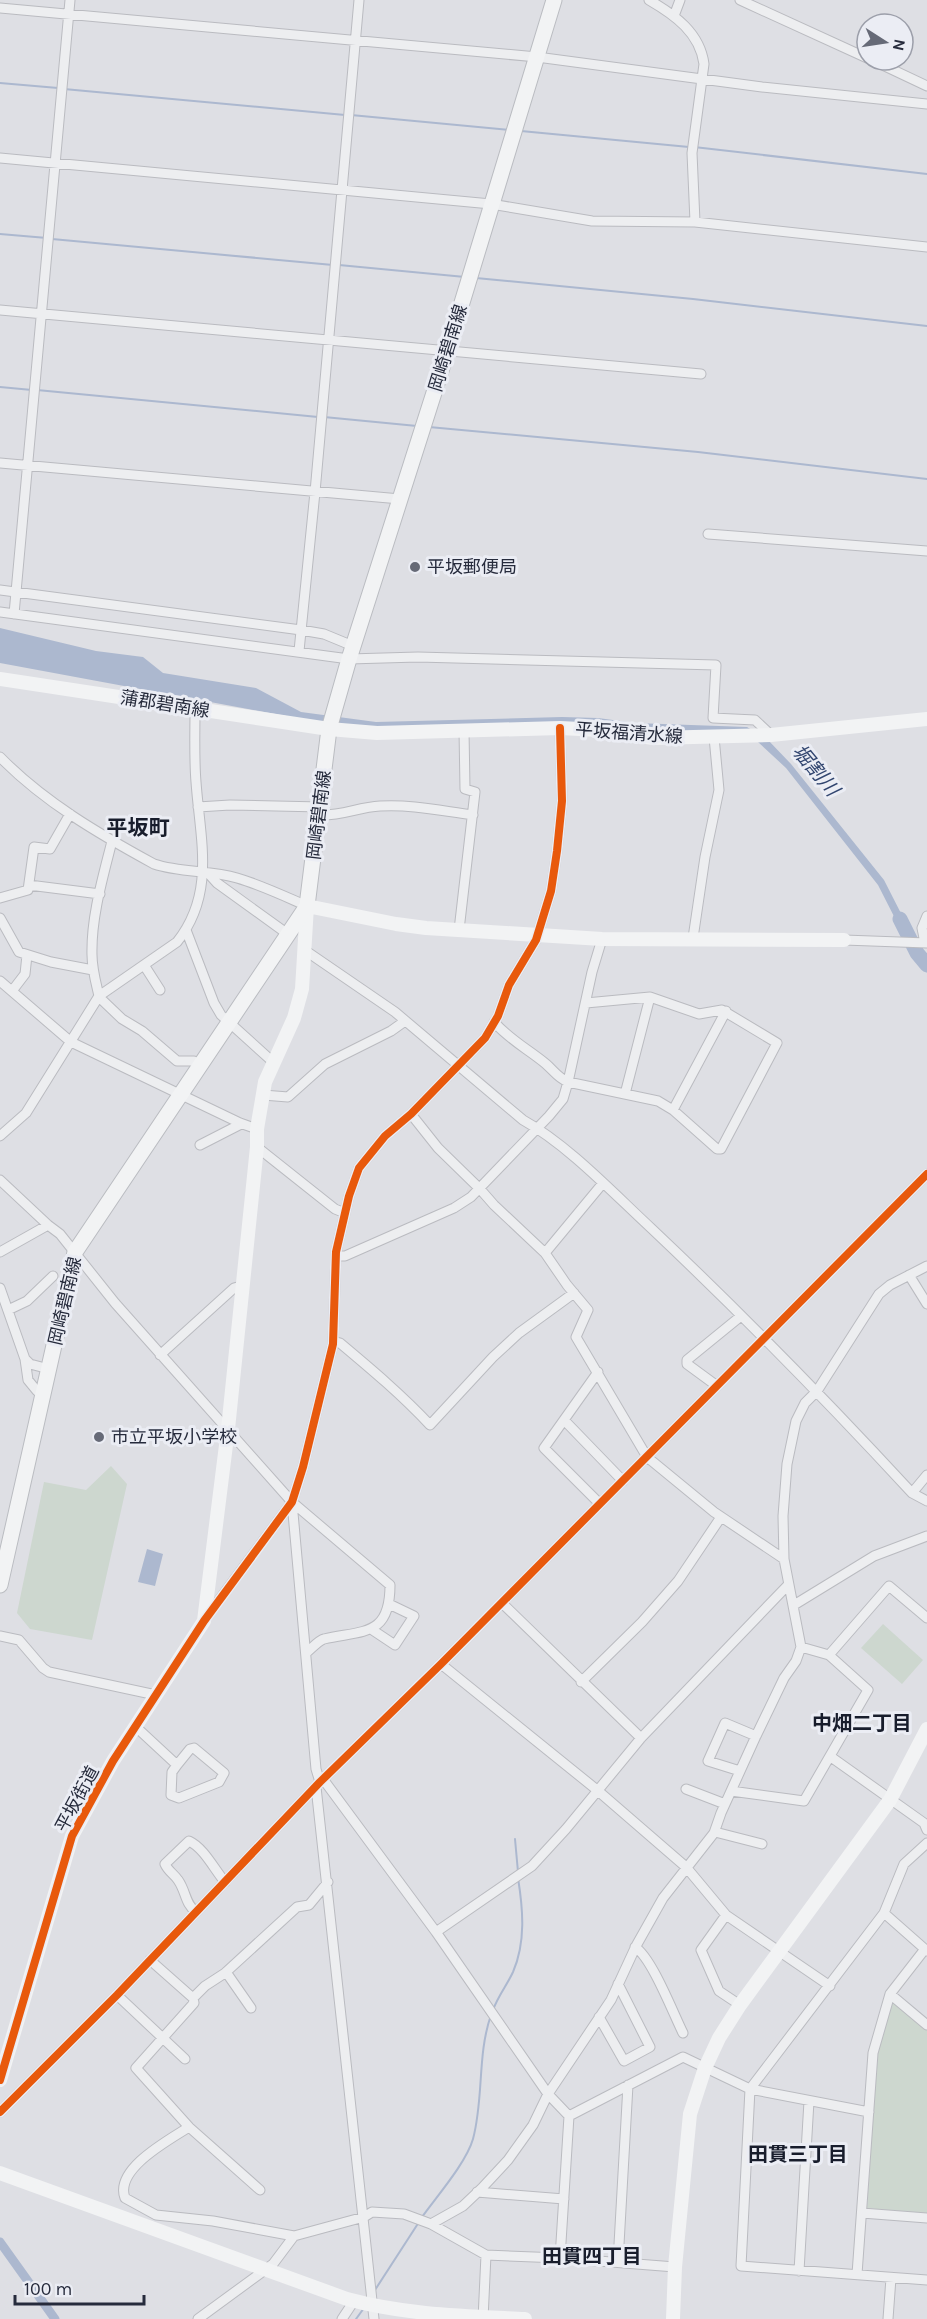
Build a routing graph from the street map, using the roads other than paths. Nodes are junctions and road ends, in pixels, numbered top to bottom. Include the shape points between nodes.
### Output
1 (70, 0) edge
2 (358, 0) edge
3 (554, 0) edge
4 (650, 0) edge
5 (680, 0) edge
6 (740, 0) edge
7 (0, 8) edge
8 (69, 14) junction
9 (674, 16) junction
10 (355, 40) junction
11 (855, 53) edge
12 (537, 57) junction
13 (897, 72) edge
14 (703, 79) junction
15 (927, 86) edge
16 (927, 104) edge
17 (0, 158) edge
18 (55, 163) junction
19 (342, 190) junction
20 (491, 204) junction
21 (695, 222) junction
22 (927, 247) edge
23 (0, 310) edge
24 (41, 314) junction
25 (329, 341) junction
26 (447, 352) junction
27 (701, 374) dead end
28 (0, 463) edge
29 (27, 466) junction
30 (315, 492) junction
31 (400, 499) junction
32 (708, 534) dead end
33 (927, 551) edge
34 (0, 590) edge
35 (16, 592) junction
36 (0, 612) edge
37 (14, 614) junction
38 (301, 630) junction
39 (299, 651) junction
40 (351, 652) junction
41 (0, 679) edge
42 (195, 708) junction
43 (927, 720) edge
44 (331, 724) junction
45 (560, 728) junction
46 (464, 730) junction
47 (771, 735) junction
48 (714, 737) junction
49 (0, 757) edge
50 (198, 807) junction
51 (320, 811) junction
52 (70, 814) junction
53 (473, 815) junction
54 (112, 841) junction
55 (206, 872) junction
56 (29, 885) junction
57 (100, 894) junction
58 (0, 898) edge
59 (307, 906) junction
60 (927, 916) edge
61 (0, 918) edge
62 (186, 930) junction
63 (459, 930) junction
64 (289, 934) junction
65 (538, 935) junction
66 (693, 938) junction
67 (603, 939) junction
68 (844, 940) joint
69 (926, 943) edge
70 (306, 951) junction
71 (27, 955) junction
72 (144, 965) junction
73 (93, 970) junction
74 (0, 981) edge
75 (160, 990) dead end
76 (12, 991) junction
77 (99, 997) junction
78 (650, 997) junction
79 (586, 1003) junction
80 (726, 1011) junction
81 (229, 1022) junction
82 (405, 1022) junction
83 (495, 1022) junction
84 (71, 1042) junction
85 (273, 1062) junction
86 (200, 1065) junction
87 (459, 1067) junction
88 (568, 1082) junction
89 (180, 1094) junction
90 (625, 1094) junction
91 (263, 1095) junction
92 (673, 1110) junction
93 (411, 1114) junction
94 (241, 1124) junction
95 (537, 1128) junction
96 (257, 1129) junction
97 (0, 1136) edge
98 (200, 1145) dead end
99 (257, 1146) junction
100 (927, 1174) edge
101 (0, 1180) edge
102 (603, 1183) junction
103 (480, 1189) junction
104 (345, 1213) junction
105 (48, 1225) junction
106 (0, 1252) edge
107 (75, 1252) junction
108 (545, 1252) junction
109 (337, 1256) junction
110 (927, 1266) edge
111 (909, 1275) junction
112 (53, 1276) dead end
113 (241, 1286) junction
114 (0, 1288) edge
115 (574, 1293) junction
116 (927, 1304) edge
117 (8, 1310) junction
118 (741, 1316) junction
119 (765, 1338) junction
120 (333, 1341) junction
121 (160, 1355) junction
122 (25, 1359) junction
123 (49, 1370) junction
124 (598, 1372) junction
125 (717, 1386) junction
126 (817, 1391) junction
127 (44, 1393) junction
128 (564, 1420) junction
129 (228, 1429) junction
130 (647, 1457) junction
131 (927, 1475) edge
132 (623, 1481) junction
133 (912, 1492) junction
134 (927, 1501) edge
135 (292, 1502) junction
136 (600, 1504) junction
137 (721, 1517) junction
138 (927, 1537) edge
139 (784, 1559) junction
140 (0, 1585) edge
141 (788, 1585) junction
142 (502, 1603) junction
143 (389, 1604) junction
144 (794, 1605) junction
145 (926, 1614) edge
146 (204, 1621) junction
147 (371, 1629) junction
148 (0, 1636) edge
149 (801, 1647) junction
150 (306, 1653) junction
151 (829, 1655) junction
152 (441, 1664) junction
153 (581, 1682) junction
154 (156, 1695) junction
155 (136, 1727) junction
156 (927, 1728) edge
157 (756, 1736) junction
158 (641, 1738) junction
159 (831, 1757) junction
160 (177, 1765) junction
161 (740, 1771) junction
162 (320, 1783) junction
163 (686, 1789) dead end
164 (597, 1790) junction
165 (731, 1791) junction
166 (890, 1800) junction
167 (725, 1804) junction
168 (927, 1830) edge
169 (715, 1832) junction
170 (927, 1843) edge
171 (762, 1844) dead end
172 (686, 1867) junction
173 (225, 1882) junction
174 (328, 1882) junction
175 (196, 1912) junction
176 (884, 1913) junction
177 (726, 1915) junction
178 (436, 1932) junction
179 (635, 1947) junction
180 (779, 1950) junction
181 (926, 1950) edge
182 (150, 1960) junction
183 (226, 1972) junction
184 (618, 1984) junction
185 (830, 1986) junction
186 (890, 1994) junction
187 (117, 1995) junction
188 (193, 1998) junction
189 (740, 2005) junction
190 (251, 2008) dead end
191 (599, 2017) junction
192 (927, 2025) edge
193 (683, 2033) dead end
194 (162, 2037) junction
195 (185, 2059) dead end
196 (705, 2068) junction
197 (0, 2080) edge
198 (628, 2085) junction
199 (750, 2089) junction
200 (548, 2094) junction
201 (809, 2101) junction
202 (0, 2112) edge
203 (868, 2112) junction
204 (569, 2116) junction
205 (189, 2127) junction
206 (0, 2173) edge
207 (260, 2190) dead end
208 (477, 2192) junction
209 (564, 2199) junction
210 (862, 2213) junction
211 (364, 2217) junction
212 (927, 2218) edge
213 (431, 2224) junction
214 (294, 2236) junction
215 (486, 2255) junction
216 (560, 2258) junction
217 (618, 2262) junction
218 (675, 2267) junction
219 (265, 2269) junction
220 (800, 2271) junction
221 (857, 2274) junction
222 (891, 2278) junction
223 (927, 2280) edge
224 (354, 2301) junction
225 (373, 2312) edge
226 (484, 2318) edge
227 (198, 2319) edge
228 (342, 2319) edge
229 (525, 2319) edge
230 (674, 2319) edge
231 (888, 2319) edge

1 - 8 street
2 - 10 street
3 - 12 main road, 岡崎碧南線
4 - 9 street
5 - 9 street
6 - 11 street
7 - 8 street
8 - 10 street
8 - 18 street
9 - 14 street via 703,51
10 - 12 street
10 - 19 street
12 - 14 street
12 - 20 main road, 岡崎碧南線
13 - 15 street
14 - 16 street
14 - 21 street via 692,153
17 - 18 street
18 - 19 street
18 - 24 street
19 - 20 street
19 - 25 street
20 - 21 street via 592,221
20 - 26 main road, 岡崎碧南線
21 - 22 street
23 - 24 street
24 - 25 street
24 - 29 street
25 - 26 street
25 - 30 street
26 - 27 street
26 - 31 main road, 岡崎碧南線
28 - 29 street
29 - 30 street
29 - 35 street
30 - 31 street
30 - 38 street
31 - 40 main road, 岡崎碧南線
32 - 33 street
34 - 35 street
35 - 37 street
35 - 38 street
36 - 37 street
37 - 39 street
38 - 39 street
38 - 40 street via 324,634
39 - 40 street
40 - 44 main road, 岡崎碧南線
40 - 47 street via 716,665 713,718 755,720
41 - 42 street, 蒲郡碧南線
42 - 44 street, 蒲郡碧南線
42 - 50 street
43 - 47 street, 平坂福清水線
44 - 46 street, 平坂福清水線 via 377,733
44 - 51 main road, 岡崎碧南線
45 - 46 street, 平坂福清水線
45 - 48 street, 平坂福清水線 via 653,738
45 - 65 street via 562,801 557,851
46 - 53 street via 465,789 475,792
47 - 48 street, 平坂福清水線
48 - 66 street via 719,790
49 - 52 street via 22,781
50 - 51 street via 230,805
50 - 55 street
51 - 53 street via 342,814 395,806
51 - 59 main road, 岡崎碧南線
52 - 54 street
52 - 56 street via 50,849 34,847
53 - 63 street
54 - 55 street via 154,864
54 - 57 street
55 - 59 street via 237,878
55 - 62 street
55 - 64 street
56 - 57 street
56 - 58 street via 25,892
57 - 73 street
59 - 63 street via 396,924
59 - 64 main road, 岡崎碧南線
59 - 70 street
60 - 69 street via 922,928
61 - 71 street via 17,950
62 - 72 street via 166,952
62 - 81 street via 214,1003
63 - 65 street
64 - 81 main road, 岡崎碧南線
65 - 67 street
65 - 83 street via 509,985
66 - 67 street
66 - 68 street
67 - 79 street
68 - 69 street
70 - 82 street
70 - 85 street via 299,1005
71 - 73 street
71 - 76 street via 25,974
72 - 75 street
72 - 77 street
73 - 77 street
74 - 76 street
76 - 84 street
77 - 84 street
77 - 86 street via 177,1061 194,1060
78 - 79 street
78 - 80 street via 699,1014
78 - 90 street
79 - 88 street
80 - 92 street
80 - 92 street via 777,1043 721,1149
81 - 85 street
81 - 86 main road, 岡崎碧南線
82 - 87 street
82 - 91 street via 325,1065 288,1097
83 - 87 street
83 - 88 street via 509,1038
84 - 89 street
84 - 97 street via 26,1113
85 - 91 street
86 - 89 main road, 岡崎碧南線
87 - 93 street
87 - 95 street
88 - 90 street
88 - 95 street via 563,1099
89 - 94 street
89 - 107 main road, 岡崎碧南線
90 - 92 street via 658,1101
91 - 96 street
93 - 103 street via 438,1148
93 - 104 street via 385,1136 359,1168
94 - 96 street
94 - 98 street
95 - 102 street
95 - 103 street
96 - 99 street
99 - 104 street via 334,1209
99 - 113 street
100 - 119 street
101 - 105 street
102 - 108 street
102 - 118 street
103 - 108 street
103 - 109 street via 454,1208 345,1256
104 - 109 street
105 - 106 street
105 - 107 street
107 - 121 street
107 - 123 main road, 岡崎碧南線
108 - 115 street
109 - 120 street
110 - 111 street
111 - 116 street
111 - 126 street via 879,1294
112 - 117 street via 27,1301
113 - 121 street via 234,1288
113 - 129 street
114 - 117 street
115 - 120 street via 519,1333 430,1425 384,1380
115 - 124 street via 588,1310 576,1336
117 - 122 street
118 - 119 street
118 - 125 street via 687,1360 687,1364
119 - 125 street
119 - 126 street
120 - 135 street
121 - 129 street
122 - 123 street
122 - 127 street via 28,1380
123 - 127 main road, 岡崎碧南線
124 - 128 street
124 - 130 street
125 - 130 street
126 - 133 street
126 - 139 street via 796,1421 782,1532
127 - 140 main road, 岡崎碧南線
128 - 132 street
128 - 136 street via 544,1448
129 - 135 street
129 - 146 street
130 - 132 street
130 - 137 street
131 - 133 street
132 - 136 street
133 - 134 street
135 - 143 street via 390,1585
135 - 146 street
135 - 150 street
136 - 142 street
137 - 139 street
137 - 153 street via 678,1581 642,1623
138 - 144 street via 874,1556
139 - 141 street
141 - 144 street
141 - 158 street
142 - 152 street
142 - 153 street
143 - 147 street
143 - 147 street via 414,1616 395,1645
144 - 149 street
145 - 151 street via 889,1586
146 - 154 street, 平坂街道
147 - 150 street via 324,1639
148 - 154 street via 20,1640 48,1672
149 - 151 street
149 - 157 street
150 - 162 street
151 - 159 street via 868,1690
152 - 162 street
152 - 164 street
153 - 158 street
154 - 155 street, 平坂街道
155 - 160 street
155 - 197 street, 平坂街道 via 72,1836
156 - 166 street
157 - 161 street
157 - 161 street via 726,1723 708,1761
158 - 164 street
159 - 165 street via 804,1801
159 - 166 street
160 - 160 street via 194,1748 224,1773 219,1782 179,1798 171,1795 172,1772
161 - 165 street
162 - 173 street
162 - 174 street
162 - 178 street
163 - 167 street
164 - 172 street
164 - 178 street via 532,1866
165 - 167 street
166 - 168 street via 924,1823
166 - 180 street
167 - 169 street
169 - 171 street
169 - 172 street
170 - 176 street via 904,1864
172 - 177 street
172 - 179 street
173 - 175 street
173 - 175 street via 200,1847 189,1841 165,1864
174 - 183 street via 309,1905 297,1907
174 - 211 street
175 - 182 street
176 - 181 street
176 - 185 street
177 - 180 street
177 - 189 street via 701,1950 719,1991
178 - 200 street
179 - 184 street
179 - 193 street via 656,1977
180 - 185 street
180 - 189 street
181 - 186 street
182 - 187 street
182 - 188 street
183 - 188 street
183 - 190 street
184 - 191 street
184 - 191 street via 650,2047 624,2061
185 - 199 street
186 - 192 street
186 - 203 street via 873,2053
187 - 194 street
187 - 202 street
188 - 194 street via 194,2003
189 - 196 street
191 - 200 street
194 - 195 street
194 - 205 street via 136,2068
196 - 198 street via 683,2057
196 - 199 street
196 - 218 street via 690,2114
198 - 204 street
198 - 217 street
199 - 201 street
199 - 220 street via 741,2266
200 - 204 street
200 - 208 street via 533,2125 508,2160
201 - 203 street
201 - 220 street
203 - 210 street
204 - 209 street
205 - 207 street
205 - 214 street via 131,2170 123,2193 125,2198 156,2215
206 - 219 street
208 - 209 street
208 - 213 street via 463,2206
209 - 216 street
210 - 212 street
210 - 221 street
211 - 213 street via 372,2212 404,2214
211 - 214 street
211 - 225 street
213 - 215 street
214 - 219 street
215 - 216 street
215 - 226 street
216 - 217 street
217 - 218 street
218 - 230 street
219 - 224 street
219 - 227 street
220 - 221 street
221 - 222 street
222 - 223 street
222 - 231 street
224 - 225 street
224 - 228 street
225 - 226 street
226 - 229 street

